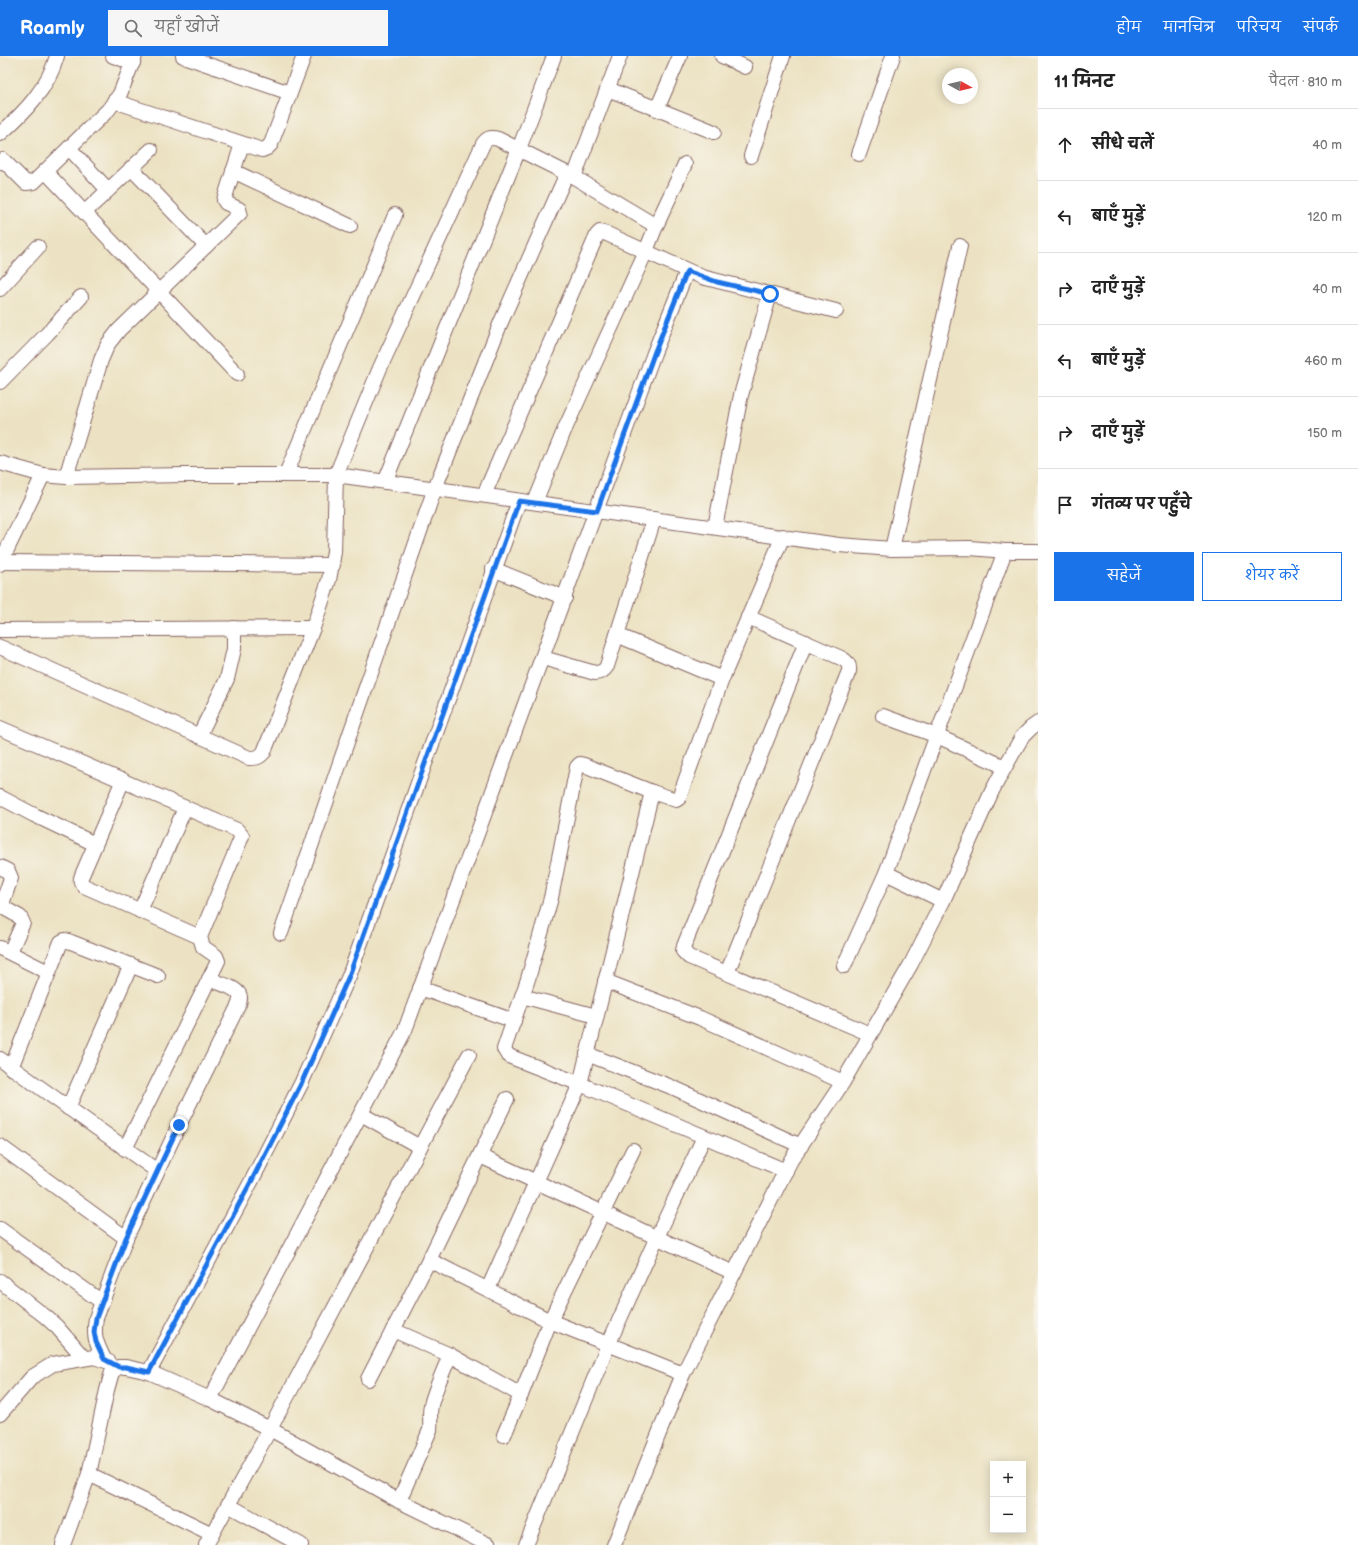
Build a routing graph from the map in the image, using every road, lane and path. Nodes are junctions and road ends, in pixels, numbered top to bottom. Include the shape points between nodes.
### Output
1 (57, 56) edge
2 (113, 56) edge
3 (183, 56) edge
4 (304, 56) edge
5 (554, 56) edge
6 (620, 56) edge
7 (680, 56) edge
8 (722, 56) edge
9 (783, 56) edge
10 (892, 56) edge
11 (134, 60) edge
12 (745, 67) dead end
13 (608, 89) junction
14 (290, 93) junction
15 (114, 101) junction
16 (657, 109) junction
17 (714, 132) dead end
18 (0, 134) edge
19 (242, 144) junction
20 (69, 148) junction
21 (519, 149) junction
22 (151, 150) dead end
23 (859, 154) dead end
24 (751, 156) dead end
25 (1, 160) edge
26 (685, 164) dead end
27 (131, 168) junction
28 (233, 170) junction
29 (45, 171) junction
30 (570, 175) junction
31 (108, 190) junction
32 (85, 212) junction
33 (395, 215) dead end
34 (350, 226) dead end
35 (656, 226) junction
36 (206, 246) junction
37 (960, 246) dead end
38 (38, 247) dead end
39 (646, 251) junction
40 (687, 271) junction
41 (0, 289) edge
42 (160, 291) junction
43 (770, 294) junction
44 (82, 297) dead end
45 (836, 310) dead end
46 (237, 374) dead end
47 (0, 382) edge
48 (0, 463) edge
49 (286, 474) junction
50 (43, 475) junction
51 (336, 475) junction
52 (66, 477) junction
53 (385, 482) junction
54 (435, 488) junction
55 (484, 495) junction
56 (519, 501) junction
57 (535, 502) junction
58 (597, 511) junction
59 (654, 518) junction
60 (715, 527) junction
61 (783, 536) junction
62 (892, 549) junction
63 (1005, 551) junction
64 (1038, 551) edge
65 (0, 563) edge
66 (333, 565) junction
67 (493, 569) junction
68 (565, 598) junction
69 (748, 617) junction
70 (234, 628) junction
71 (313, 628) junction
72 (0, 630) edge
73 (617, 634) junction
74 (806, 642) junction
75 (0, 647) edge
76 (543, 658) junction
77 (722, 679) junction
78 (883, 716) dead end
79 (1038, 723) edge
80 (0, 728) edge
81 (199, 736) junction
82 (937, 736) junction
83 (1005, 767) junction
84 (123, 780) junction
85 (652, 792) junction
86 (0, 797) edge
87 (185, 808) junction
88 (95, 844) junction
89 (0, 867) edge
90 (886, 873) junction
91 (943, 901) junction
92 (140, 911) junction
93 (281, 933) dead end
94 (200, 937) junction
95 (5, 950) edge
96 (131, 965) junction
97 (844, 966) dead end
98 (48, 972) junction
99 (727, 973) junction
100 (158, 976) dead end
101 (209, 979) junction
102 (605, 981) junction
103 (420, 988) junction
104 (522, 996) junction
105 (596, 1016) junction
106 (514, 1021) junction
107 (870, 1034) junction
108 (587, 1054) junction
109 (469, 1055) dead end
110 (0, 1059) edge
111 (12, 1068) junction
112 (843, 1082) junction
113 (580, 1084) junction
114 (507, 1099) dead end
115 (68, 1108) junction
116 (361, 1114) junction
117 (704, 1137) junction
118 (0, 1146) edge
119 (801, 1146) junction
120 (420, 1147) junction
121 (126, 1149) junction
122 (633, 1150) dead end
123 (480, 1156) junction
124 (157, 1171) junction
125 (786, 1171) junction
126 (537, 1182) junction
127 (603, 1213) junction
128 (0, 1229) edge
129 (656, 1237) junction
130 (126, 1238) junction
131 (429, 1260) junction
132 (734, 1273) junction
133 (0, 1281) edge
134 (488, 1289) junction
135 (102, 1302) junction
136 (550, 1321) junction
137 (393, 1330) junction
138 (608, 1345) junction
139 (450, 1355) junction
140 (84, 1358) junction
141 (104, 1359) junction
142 (119, 1367) junction
143 (149, 1372) junction
144 (683, 1374) junction
145 (368, 1379) dead end
146 (521, 1395) junction
147 (210, 1399) junction
148 (0, 1414) edge
149 (270, 1429) junction
150 (504, 1435) dead end
151 (89, 1474) junction
152 (399, 1501) junction
153 (228, 1505) junction
154 (209, 1540) edge
155 (63, 1545) edge
156 (301, 1545) edge
157 (489, 1545) edge
158 (526, 1545) edge
159 (614, 1545) edge

1 - 18 street via 46,83 17,119
2 - 11 street
3 - 14 street
4 - 14 street
5 - 21 street
6 - 13 street
7 - 16 street
8 - 12 street
9 - 24 street
10 - 23 street
11 - 15 street via 120,94
13 - 16 street
13 - 30 street
14 - 19 street via 271,144 262,150
15 - 19 street
15 - 20 street
16 - 17 street
19 - 28 street
20 - 29 street
20 - 31 street
21 - 30 street
21 - 51 street via 491,138 483,144 380,368
21 - 53 street
22 - 27 street
25 - 29 street via 26,183 34,182
26 - 35 street
27 - 31 street
27 - 36 street
28 - 34 street
28 - 36 street via 224,200 239,209 240,213
29 - 32 street
30 - 35 street
30 - 54 street via 501,322
31 - 32 street
32 - 42 street
33 - 49 street
35 - 39 street
36 - 42 street
37 - 62 street
38 - 41 street
39 - 40 street
39 - 55 street via 603,232 597,235
39 - 57 street via 567,424
40 - 43 street via 717,282
40 - 58 street
42 - 46 street
42 - 52 street via 108,344
43 - 45 street
43 - 60 street via 741,395
44 - 47 street
48 - 50 street
49 - 51 street
49 - 52 street
50 - 52 street
50 - 65 street
51 - 53 street
51 - 66 street
53 - 54 street
54 - 55 street
54 - 93 street
55 - 56 street
56 - 57 street
56 - 67 street
57 - 58 street
58 - 59 street
58 - 68 street
59 - 60 street
59 - 73 street
60 - 61 street
61 - 62 street via 839,545
61 - 69 street
62 - 63 street via 970,548
63 - 64 street
63 - 82 street
65 - 66 street
66 - 71 street
67 - 68 street
67 - 143 street via 349,976 301,1084
68 - 76 street
69 - 74 street
69 - 77 street
70 - 71 street
70 - 72 street
70 - 81 street via 234,649 227,678
71 - 81 street via 260,757 249,758
73 - 76 street via 607,666 600,673
73 - 77 street
74 - 99 street via 847,661 849,671
74 - 99 street via 684,946 683,951 688,957
75 - 81 street
76 - 103 street
77 - 85 street via 679,798 671,799
78 - 82 street
79 - 83 street via 1022,737
80 - 84 street
82 - 83 street
82 - 90 street
83 - 91 street
84 - 87 street
84 - 88 street
85 - 102 street
85 - 104 street via 584,765 580,764 577,767 551,898
86 - 88 street
87 - 92 street
87 - 94 street via 237,830 242,836
88 - 92 street via 80,883
89 - 95 street via 11,874 3,901 4,908 23,920
90 - 91 street
90 - 97 street
91 - 107 street via 911,964
92 - 94 street
94 - 101 street via 203,947 218,958
95 - 98 street
96 - 98 street via 65,940 58,947
96 - 100 street
96 - 115 street
98 - 111 street
99 - 107 street
101 - 121 street
101 - 124 street via 234,989 239,994 239,1004
102 - 105 street
102 - 112 street via 700,1018
103 - 106 street
103 - 116 street via 405,1030
104 - 105 street
104 - 106 street
105 - 108 street
106 - 113 street via 504,1049 507,1054
107 - 112 street
108 - 113 street
108 - 119 street via 674,1088
109 - 120 street
110 - 111 street
111 - 115 street
112 - 119 street
113 - 117 street
113 - 126 street
114 - 123 street
115 - 121 street
116 - 120 street
116 - 147 street
117 - 125 street
117 - 129 street
118 - 130 street
119 - 125 street
120 - 149 street
121 - 124 street
122 - 127 street
123 - 126 street
123 - 131 street
124 - 130 street
125 - 132 street
126 - 127 street
126 - 134 street
127 - 129 street
127 - 136 street
128 - 135 street
129 - 132 street
129 - 138 street
130 - 135 street
131 - 134 street
131 - 137 street
132 - 144 street
133 - 140 street via 57,1327
134 - 136 street
135 - 141 street via 94,1332
136 - 138 street
136 - 146 street
137 - 139 street
137 - 145 street
138 - 144 street
138 - 158 street
139 - 146 street
139 - 152 street via 431,1404 430,1430
140 - 141 street
140 - 148 street via 53,1364 42,1369
141 - 142 street
142 - 143 street
142 - 151 street via 112,1372
143 - 147 street
144 - 159 street
146 - 150 street
147 - 149 street
149 - 152 street
149 - 153 street
151 - 154 street
151 - 155 street
152 - 157 street
153 - 154 street
153 - 156 street

